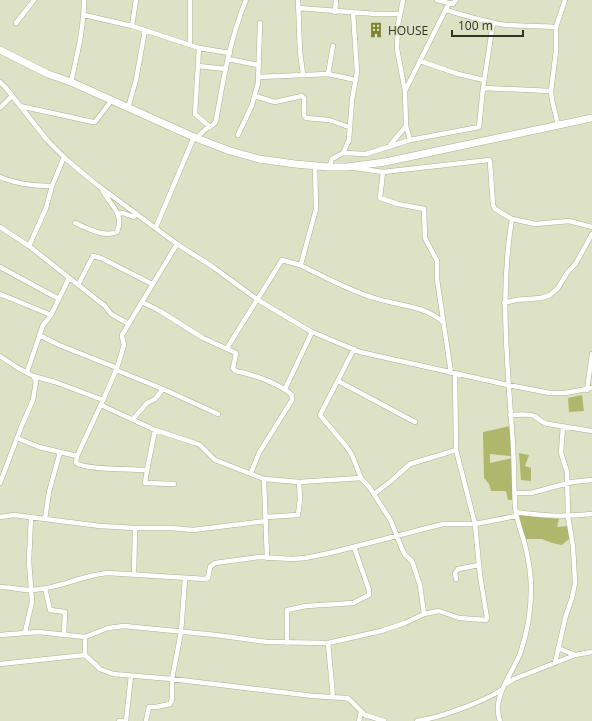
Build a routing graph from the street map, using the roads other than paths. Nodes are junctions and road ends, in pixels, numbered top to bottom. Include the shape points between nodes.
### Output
1 (34, 0) edge
2 (84, 0) edge
3 (136, 0) edge
4 (190, 0) edge
5 (246, 0) edge
6 (298, 0) edge
7 (336, 0) edge
8 (403, 0) edge
9 (437, 0) edge
10 (456, 0) edge
11 (565, 0) edge
12 (449, 3) junction
13 (298, 8) junction
14 (446, 10) junction
15 (335, 12) junction
16 (353, 12) junction
17 (400, 14) junction
18 (84, 15) junction
19 (493, 22) junction
20 (16, 23) dead end
21 (260, 23) dead end
22 (132, 26) junction
23 (556, 27) junction
24 (145, 30) junction
25 (190, 45) junction
26 (333, 46) dead end
27 (199, 48) junction
28 (0, 50) edge
29 (230, 53) junction
30 (228, 59) junction
31 (420, 61) junction
32 (258, 65) junction
33 (198, 66) junction
34 (226, 69) junction
35 (303, 74) junction
36 (328, 74) junction
37 (258, 77) junction
38 (356, 80) junction
39 (484, 80) junction
40 (0, 82) edge
41 (71, 82) junction
42 (483, 88) junction
43 (405, 91) junction
44 (551, 91) junction
45 (12, 96) junction
46 (255, 96) junction
47 (111, 101) junction
48 (20, 106) junction
49 (0, 108) edge
50 (128, 108) junction
51 (592, 118) edge
52 (558, 125) junction
53 (406, 126) junction
54 (210, 127) junction
55 (349, 128) junction
56 (238, 135) dead end
57 (195, 137) junction
58 (410, 140) junction
59 (390, 146) junction
60 (343, 153) junction
61 (64, 158) junction
62 (316, 166) junction
63 (329, 167) junction
64 (347, 167) junction
65 (384, 172) junction
66 (0, 177) edge
67 (52, 186) junction
68 (102, 188) junction
69 (136, 212) junction
70 (118, 214) junction
71 (512, 219) junction
72 (75, 223) dead end
73 (0, 227) edge
74 (156, 227) junction
75 (592, 227) edge
76 (592, 234) edge
77 (177, 244) junction
78 (29, 246) junction
79 (300, 265) junction
80 (0, 267) edge
81 (69, 278) junction
82 (152, 284) junction
83 (78, 285) junction
84 (0, 294) edge
85 (59, 299) junction
86 (258, 300) junction
87 (142, 302) junction
88 (504, 303) junction
89 (51, 315) junction
90 (443, 322) junction
91 (129, 324) junction
92 (312, 332) junction
93 (39, 335) junction
94 (227, 348) junction
95 (354, 349) junction
96 (592, 354) edge
97 (0, 356) edge
98 (116, 369) junction
99 (26, 372) junction
100 (453, 373) junction
101 (33, 376) junction
102 (338, 382) junction
103 (508, 385) junction
104 (592, 388) edge
105 (163, 389) junction
106 (285, 389) junction
107 (587, 390) junction
108 (103, 400) junction
109 (101, 405) junction
110 (218, 414) dead end
111 (510, 415) junction
112 (133, 419) junction
113 (415, 422) dead end
114 (563, 426) junction
115 (155, 430) junction
116 (592, 430) edge
117 (17, 438) junction
118 (456, 450) junction
119 (60, 452) junction
120 (76, 456) junction
121 (147, 470) junction
122 (251, 474) junction
123 (360, 478) junction
124 (264, 479) junction
125 (592, 480) edge
126 (299, 482) junction
127 (0, 483) edge
128 (174, 484) dead end
129 (567, 484) junction
130 (515, 493) junction
131 (374, 494) junction
132 (516, 514) junction
133 (592, 514) edge
134 (0, 517) edge
135 (31, 517) junction
136 (568, 517) junction
137 (45, 519) junction
138 (266, 519) junction
139 (475, 524) junction
140 (135, 528) junction
141 (397, 535) junction
142 (354, 547) junction
143 (267, 558) junction
144 (479, 564) junction
145 (134, 574) junction
146 (185, 579) junction
147 (456, 579) dead end
148 (0, 587) edge
149 (45, 588) junction
150 (31, 590) junction
151 (424, 614) junction
152 (25, 632) junction
153 (181, 632) junction
154 (0, 635) edge
155 (64, 635) junction
156 (85, 637) junction
157 (287, 643) junction
158 (328, 643) junction
159 (558, 648) junction
160 (592, 652) edge
161 (85, 655) junction
162 (575, 655) junction
163 (555, 663) junction
164 (0, 664) edge
165 (511, 673) junction
166 (131, 676) junction
167 (172, 679) junction
168 (514, 679) junction
169 (505, 685) junction
170 (501, 690) junction
171 (333, 697) junction
172 (491, 697) junction
173 (498, 703) junction
174 (361, 712) junction
175 (119, 721) edge
176 (125, 721) edge
177 (146, 721) edge
178 (359, 721) edge
179 (384, 721) edge
180 (421, 721) edge
181 (500, 721) edge

1 - 20 street
2 - 18 street
3 - 22 street
4 - 25 street
5 - 29 street
6 - 13 street
7 - 15 street
8 - 17 street
9 - 12 street
10 - 12 street via 453,4
11 - 23 street
12 - 14 street
13 - 15 street
13 - 35 street
14 - 19 street
14 - 31 street
15 - 16 street
16 - 17 street
16 - 38 street
17 - 43 street via 398,49
18 - 22 street
18 - 41 street
19 - 23 street
19 - 39 street
21 - 32 street
22 - 24 street
23 - 44 street
24 - 25 street
24 - 50 street
25 - 27 street
26 - 36 street
27 - 29 street
27 - 33 street
28 - 41 main road via 48,74
29 - 30 street
30 - 32 street
30 - 34 street
31 - 39 street
31 - 43 street
32 - 37 street
33 - 34 street
33 - 54 street via 195,114
34 - 54 street via 216,121
35 - 36 street
35 - 37 street
36 - 38 street
37 - 46 street
38 - 55 street
39 - 42 street
40 - 45 street
41 - 47 main road
42 - 44 street
42 - 58 street via 477,129
43 - 53 street
44 - 52 street
45 - 48 street
45 - 49 street
46 - 55 street via 275,102 302,96 306,118 329,120
46 - 56 street
47 - 48 street via 95,122
47 - 50 main road
48 - 61 street
50 - 57 main road
51 - 52 main road
52 - 64 main road via 385,162
53 - 58 street
53 - 59 street
54 - 57 street
55 - 60 street via 347,145
57 - 62 main road via 259,159
57 - 74 street
58 - 59 street
59 - 60 street via 366,154
60 - 63 street via 332,159
61 - 67 street
61 - 68 street
62 - 63 main road
62 - 79 street via 316,209
63 - 64 main road
64 - 65 street
65 - 71 street via 489,160 493,205 495,209
65 - 90 street via 380,198 424,209 425,238 438,260 437,280
66 - 67 street via 11,181
67 - 78 street via 46,208
68 - 69 street
68 - 70 street
69 - 70 street via 134,218 123,213
69 - 74 street
70 - 72 street via 120,225 117,232 111,235
71 - 75 street via 534,224 568,222
71 - 88 street via 506,251
73 - 78 street
74 - 77 street
76 - 88 street via 576,263 550,295
77 - 82 street
77 - 86 street
78 - 81 street
79 - 86 street via 282,260
79 - 90 street via 372,298 422,309
80 - 85 street
81 - 83 street
81 - 85 street
82 - 83 street via 93,256
82 - 87 street
83 - 91 street via 112,314
84 - 89 street
85 - 89 street
86 - 92 street
86 - 94 street
87 - 91 street
87 - 94 street via 203,338
88 - 103 street
89 - 93 street
90 - 100 street
91 - 98 street via 122,334 124,345
92 - 95 street
92 - 106 street
93 - 98 street
93 - 99 street
94 - 106 street via 236,353 233,370
95 - 100 street
95 - 102 street
96 - 107 street
97 - 99 street
98 - 105 street
98 - 108 street
99 - 101 street
100 - 103 street
100 - 118 street
101 - 108 street
101 - 117 street via 36,381 33,400
102 - 113 street
102 - 123 street via 320,415 352,455
103 - 107 street via 565,393
103 - 111 street
104 - 107 street
105 - 110 street
105 - 112 street
106 - 122 street via 292,395 292,400 259,453
108 - 109 street
109 - 112 street
109 - 120 street
111 - 114 street via 533,416 544,423
111 - 130 street
112 - 115 street
114 - 116 street
114 - 129 street via 561,453 567,472
115 - 121 street
115 - 122 street via 196,443 215,460
117 - 119 street
117 - 127 street
118 - 131 street via 410,464
118 - 139 street
119 - 120 street
119 - 137 street
120 - 121 street via 76,463 79,465
121 - 128 street via 145,483
122 - 124 street
123 - 126 street
123 - 131 street
124 - 126 street
124 - 138 street
125 - 129 street
126 - 138 street via 298,515
129 - 130 street via 531,493
129 - 136 street
130 - 132 street
131 - 141 street
132 - 136 street
132 - 139 street
132 - 165 street via 530,570 530,604 528,628
133 - 136 street
134 - 135 street
135 - 137 street
135 - 150 street
136 - 159 street via 575,583
137 - 140 street
138 - 140 street via 198,530
138 - 143 street
139 - 141 street via 450,523
139 - 144 street
140 - 145 street
141 - 142 street
141 - 151 street via 402,550 412,561 420,585
142 - 143 street via 299,559
142 - 157 street via 369,595 353,603 287,610
143 - 146 street via 254,557 215,563 210,567 208,578
144 - 147 street via 458,569 455,573
144 - 151 street via 486,620 459,618 439,611
145 - 146 street
145 - 149 street via 101,574
146 - 153 street
148 - 150 street
149 - 150 street
149 - 155 street via 50,610 65,612
150 - 152 street via 32,602
151 - 158 street via 381,631
152 - 154 street
152 - 155 street
153 - 156 street via 114,627
153 - 157 street
153 - 167 street
155 - 156 street
156 - 161 street
157 - 158 street
158 - 171 street
159 - 162 street
159 - 163 street
160 - 162 street
161 - 164 street
161 - 166 street via 106,672
162 - 163 street
163 - 168 street
165 - 168 street
165 - 169 street
166 - 167 street
166 - 176 street
167 - 171 street
167 - 177 street via 170,704 149,707
168 - 169 street
169 - 170 street
170 - 172 street
170 - 173 street
171 - 174 street via 349,699
172 - 173 street
172 - 180 street
173 - 181 street
174 - 178 street
174 - 179 street
175 - 176 street

